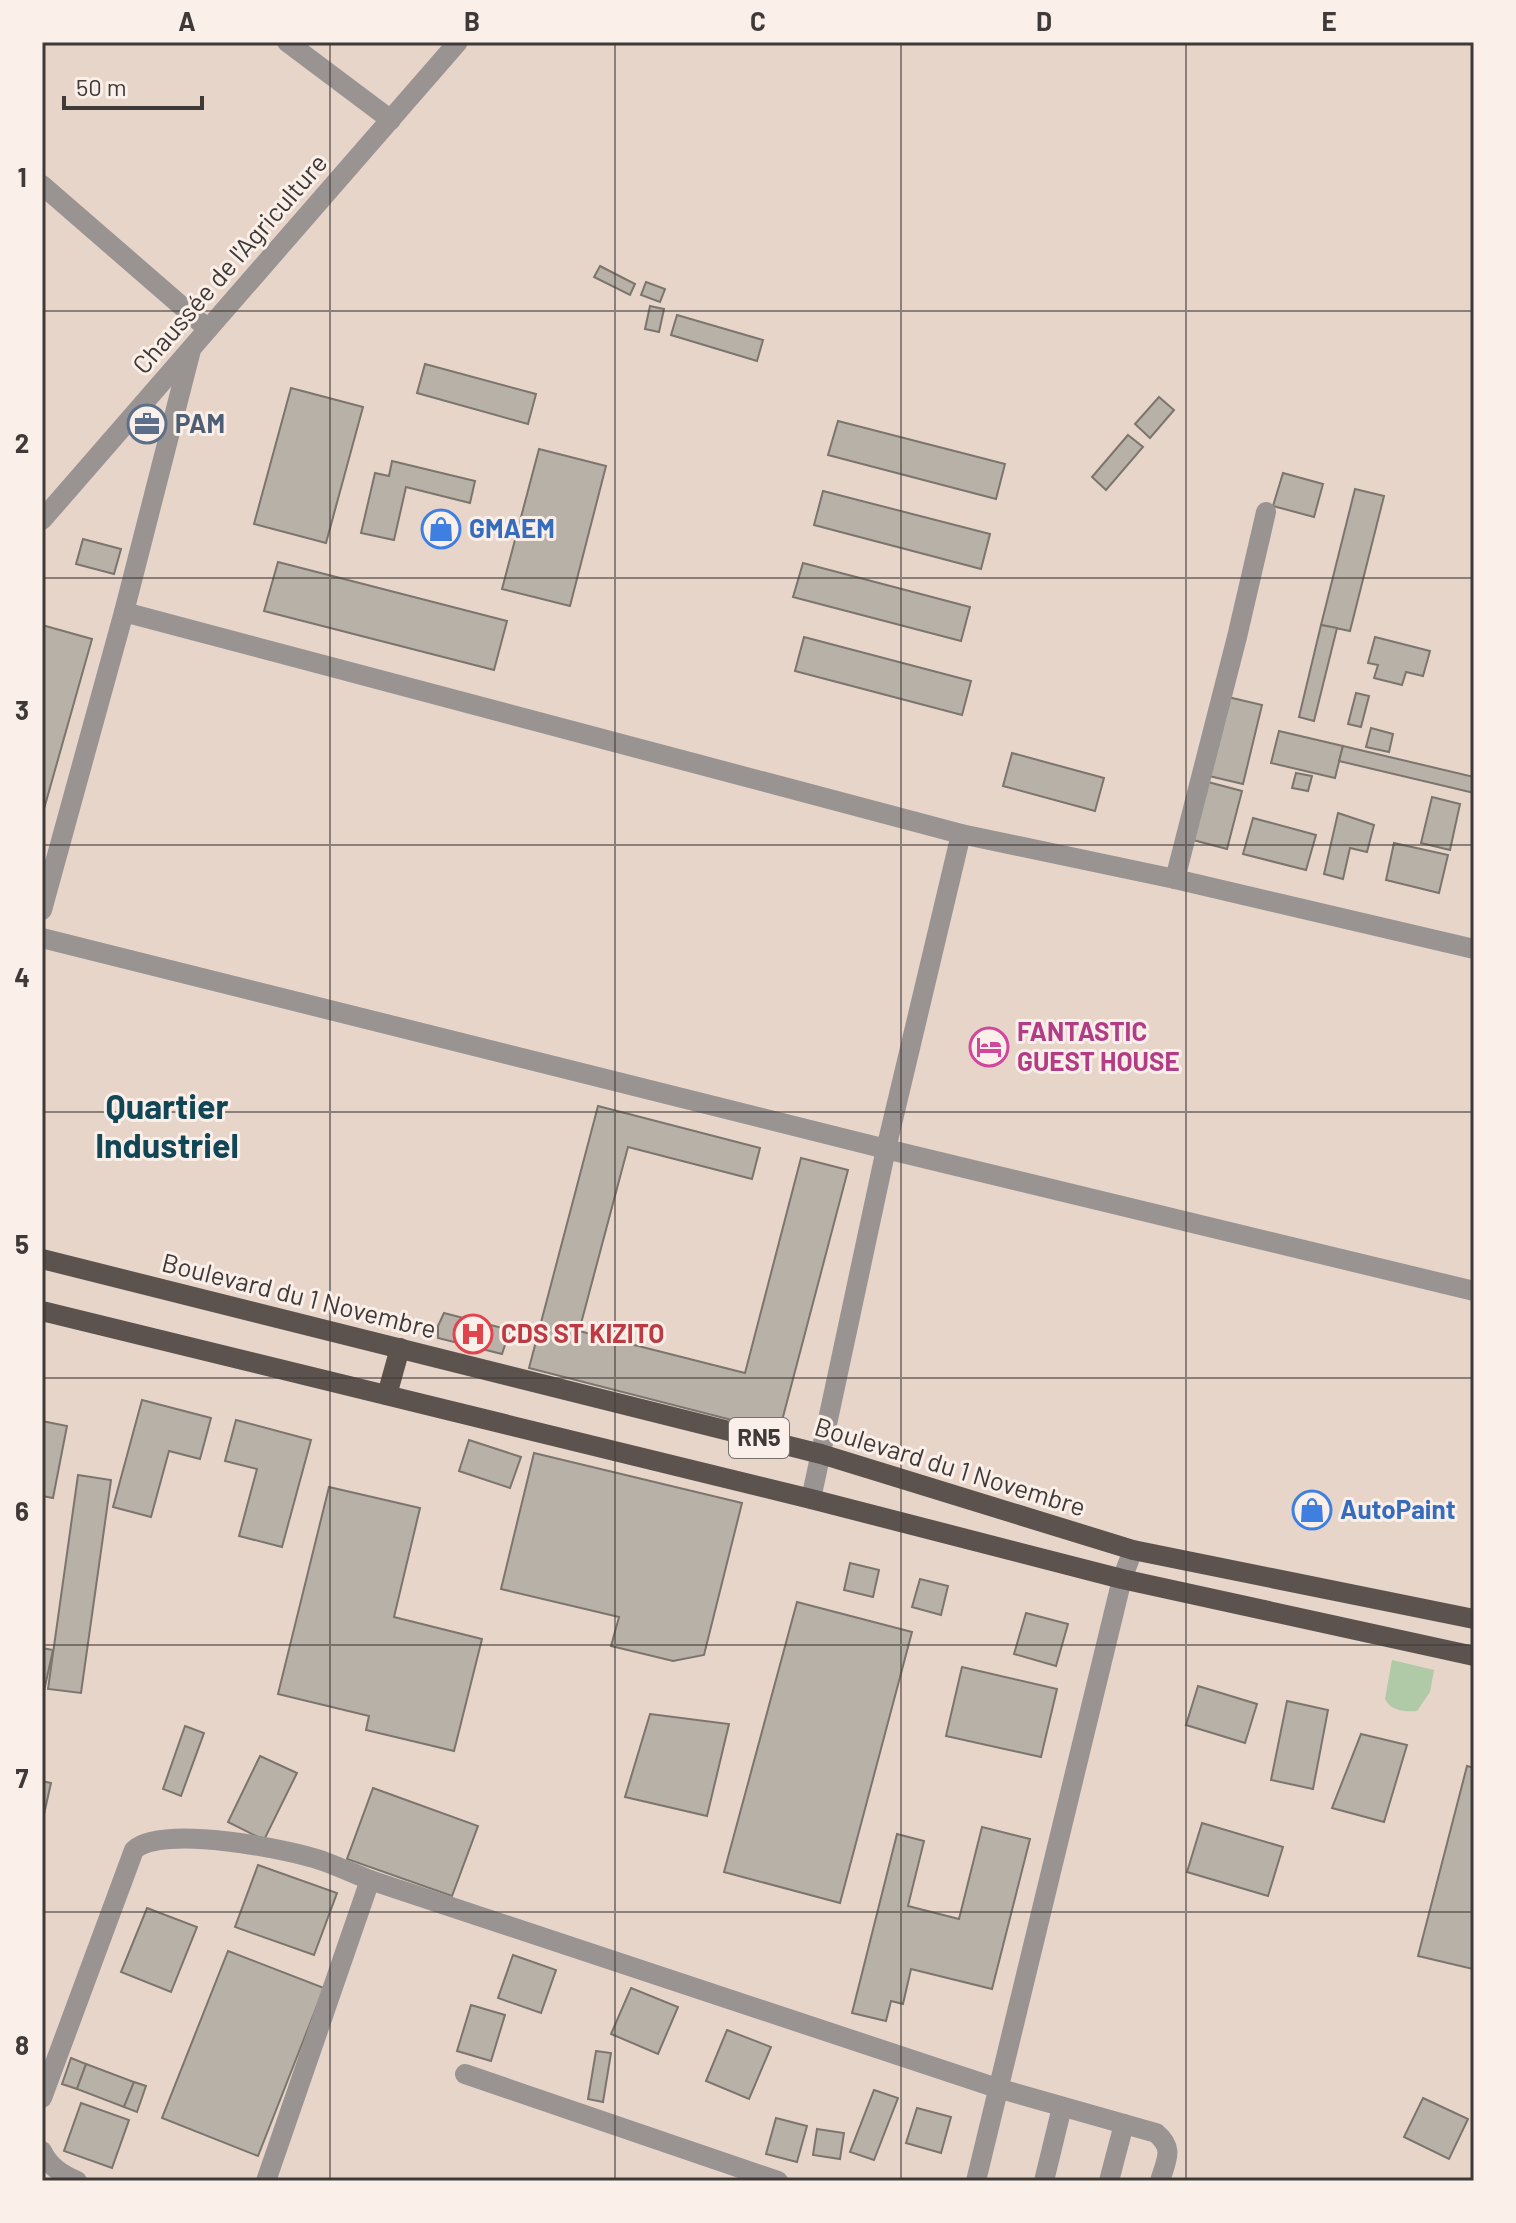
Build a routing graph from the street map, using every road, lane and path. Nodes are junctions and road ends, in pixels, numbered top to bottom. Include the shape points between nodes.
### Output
1 (287, 42) edge
2 (458, 42) edge
3 (391, 120) junction
4 (42, 185) edge
5 (208, 329) junction
6 (192, 346) junction
7 (1266, 512) dead end
8 (42, 520) edge
9 (124, 612) junction
10 (961, 834) junction
11 (1175, 879) junction
12 (42, 910) edge
13 (42, 938) edge
14 (1474, 949) edge
15 (886, 1149) junction
16 (42, 1259) edge
17 (1474, 1291) edge
18 (42, 1311) edge
19 (400, 1348) junction
20 (387, 1395) junction
21 (821, 1454) junction
22 (811, 1499) junction
23 (1133, 1550) junction
24 (1122, 1579) junction
25 (1474, 1619) edge
26 (1474, 1656) edge
27 (370, 1880) junction
28 (465, 2074) dead end
29 (997, 2088) junction
30 (42, 2098) edge
31 (1062, 2107) junction
32 (1124, 2124) junction
33 (42, 2151) edge
34 (77, 2181) edge
35 (267, 2181) edge
36 (778, 2181) edge
37 (976, 2181) edge
38 (1044, 2181) edge
39 (1109, 2181) edge
40 (1160, 2181) edge

1 - 3 street
2 - 3 street, Chaussée de l'Agriculture
3 - 5 street, Chaussée de l'Agriculture
4 - 5 street
5 - 6 street, Chaussée de l'Agriculture
6 - 8 street, Chaussée de l'Agriculture
6 - 9 street
7 - 11 street
9 - 10 street
9 - 12 street
10 - 11 street
10 - 15 street
11 - 14 street
13 - 15 street
15 - 17 street
15 - 21 street
16 - 19 main road, Boulevard du 1 Novembre / RN5
18 - 20 main road, RN5
19 - 20 main road
19 - 21 main road, Boulevard du 1 Novembre / RN5
20 - 22 main road, RN5
21 - 22 street
21 - 23 main road, Boulevard du 1 Novembre / RN5
22 - 24 main road, RN5
23 - 24 street
23 - 25 main road, Boulevard du 1 Novembre / RN5
24 - 26 main road, RN5
24 - 29 street
27 - 29 street
27 - 30 street via 323,1861 227,1841 145,1842 130,1856
27 - 35 street
28 - 36 street
29 - 31 street
29 - 37 street
31 - 32 street
31 - 38 street
32 - 39 street
32 - 40 street via 1166,2141 1169,2151
33 - 34 street via 47,2162

